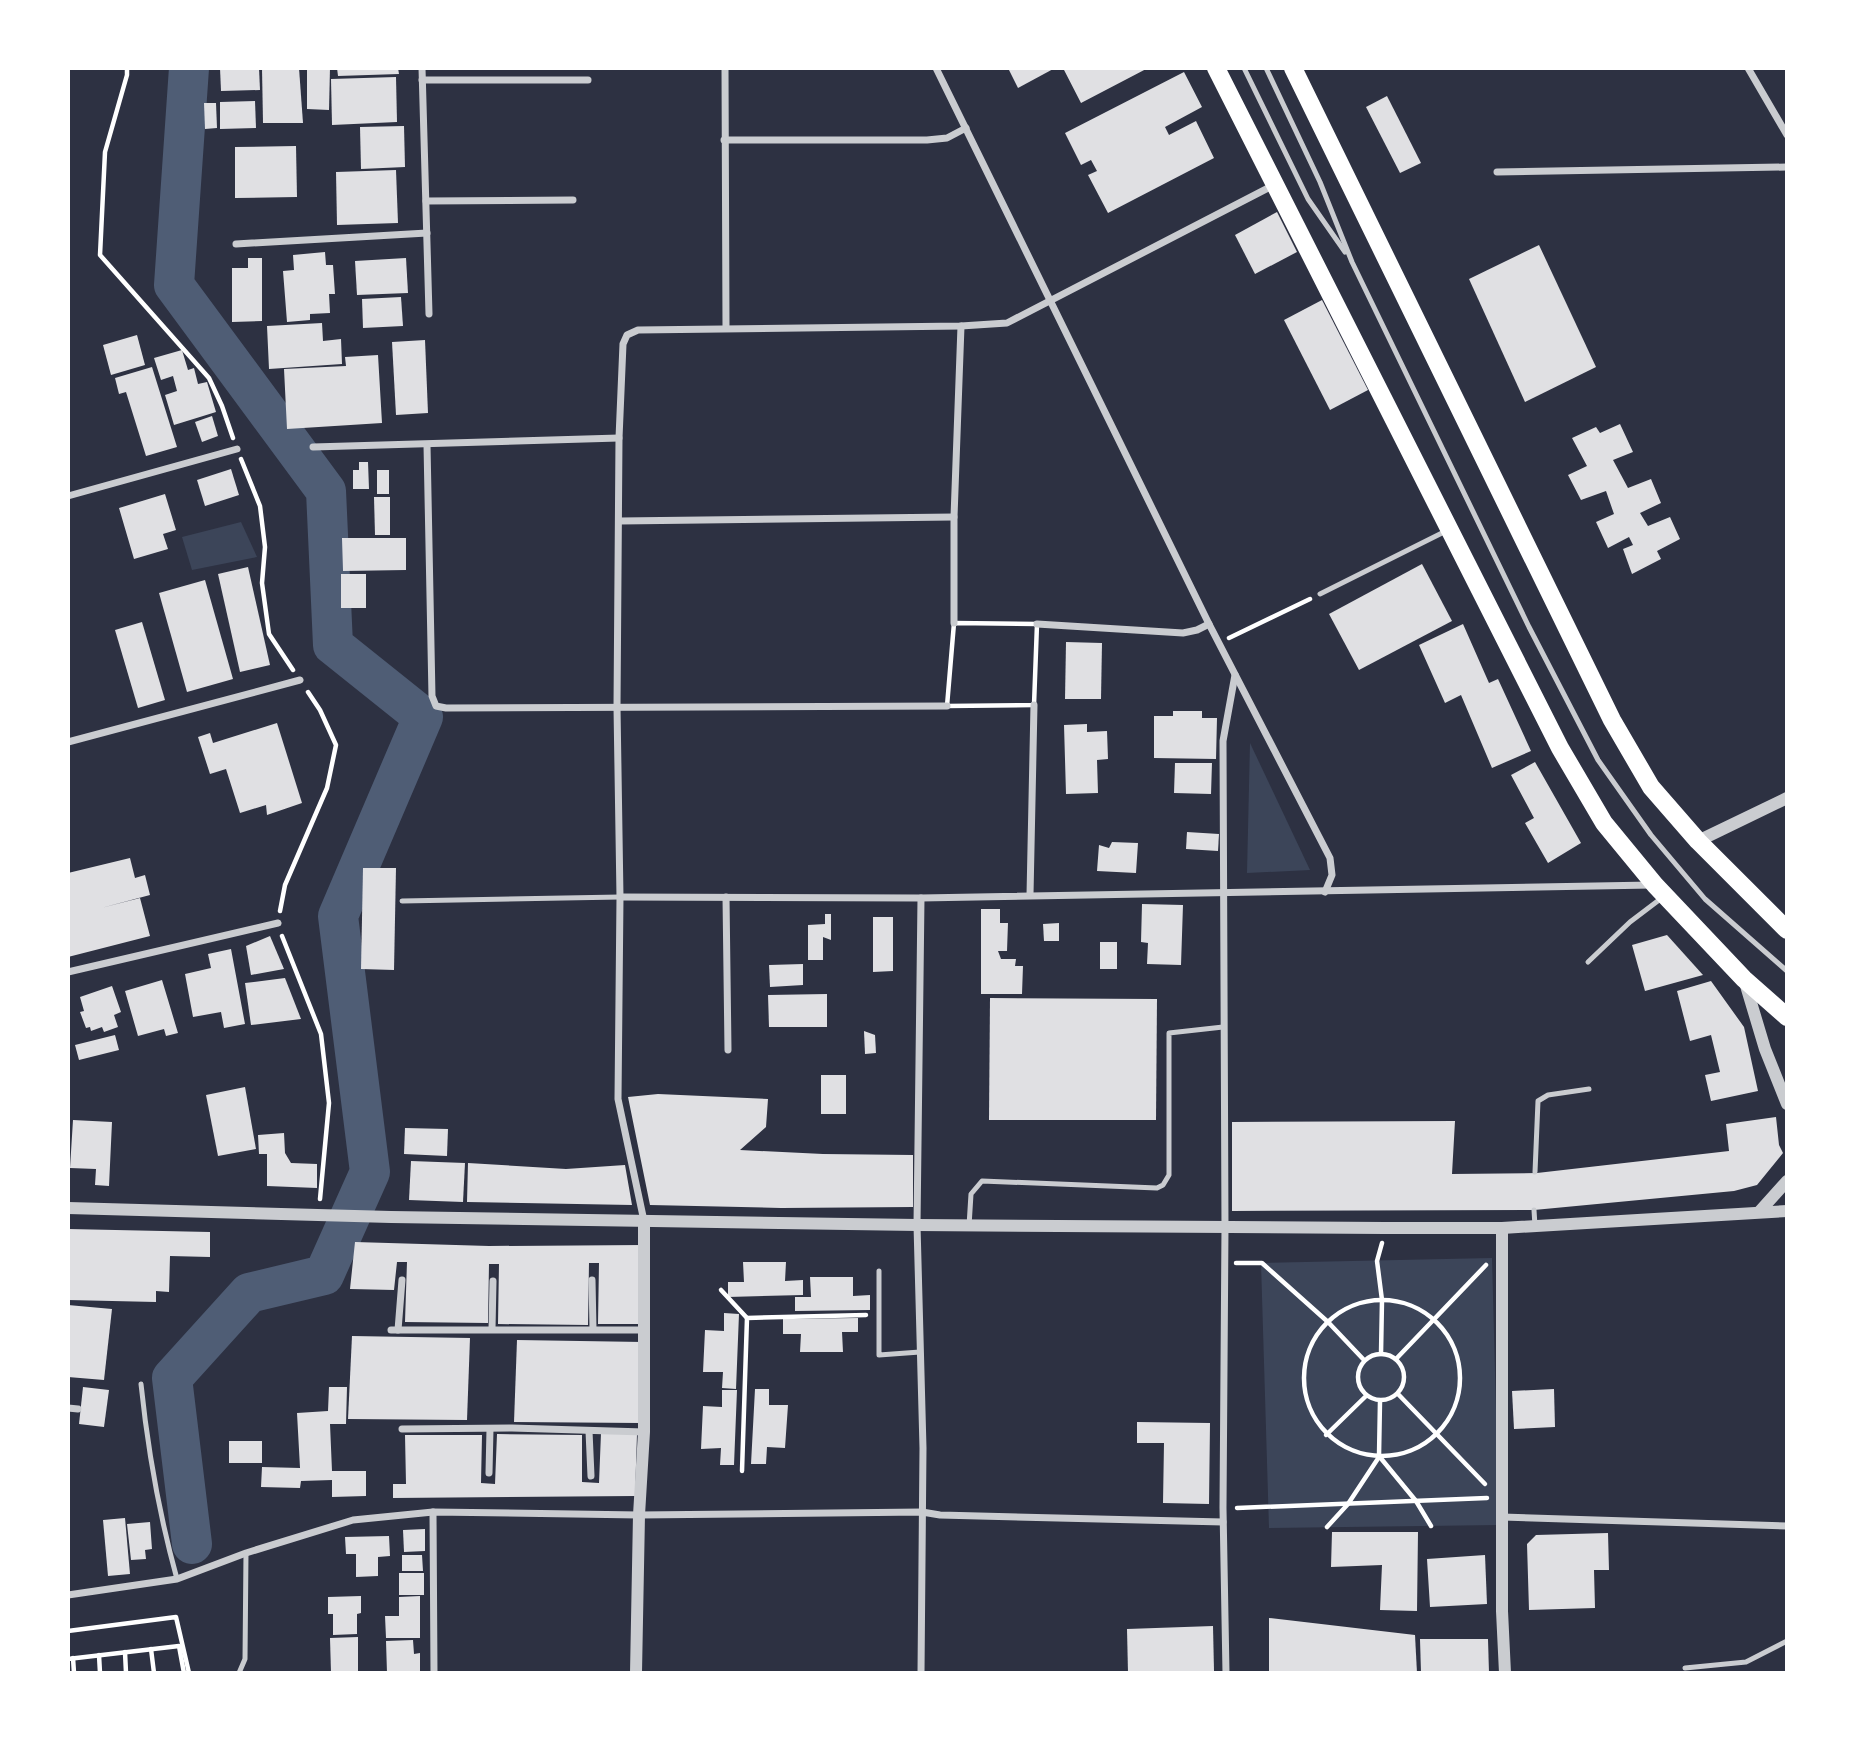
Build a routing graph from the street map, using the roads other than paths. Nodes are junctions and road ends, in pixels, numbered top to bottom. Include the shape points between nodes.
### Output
1 (422, 68) edge
2 (725, 68) edge
3 (936, 68) edge
4 (1216, 68) edge
5 (1244, 68) edge
6 (1266, 68) edge
7 (1293, 68) edge
8 (1748, 68) edge
9 (422, 80) junction
10 (587, 80) dead end
11 (966, 128) junction
12 (1787, 135) edge
13 (724, 140) junction
14 (1787, 167) edge
15 (1497, 172) dead end
16 (1274, 185) junction
17 (573, 200) dead end
18 (426, 201) junction
19 (427, 233) junction
20 (236, 244) dead end
21 (1352, 262) junction
22 (1052, 302) junction
23 (429, 314) dead end
24 (961, 326) junction
25 (726, 328) junction
26 (619, 438) junction
27 (426, 445) junction
28 (313, 447) dead end
29 (237, 449) road end
30 (68, 496) edge
31 (954, 517) junction
32 (620, 521) junction
33 (1449, 530) junction
34 (1320, 594) road end
35 (954, 624) road end
36 (1037, 624) road end
37 (1209, 624) junction
38 (1235, 675) junction
39 (300, 680) road end
40 (1034, 705) road end
41 (947, 706) road end
42 (617, 707) junction
43 (68, 742) edge
44 (1787, 798) edge
45 (1698, 841) junction
46 (1660, 890) junction
47 (1325, 892) junction
48 (1222, 893) junction
49 (1030, 895) junction
50 (620, 897) junction
51 (726, 897) junction
52 (921, 898) junction
53 (402, 901) dead end
54 (278, 923) road end
55 (1787, 930) edge
56 (1588, 962) dead end
57 (1787, 971) edge
58 (68, 972) edge
59 (1744, 979) junction
60 (1787, 1017) edge
61 (1223, 1027) junction
62 (728, 1051) dead end
63 (1589, 1089) dead end
64 (1787, 1104) edge
65 (1535, 1172) dead end
66 (1787, 1181) edge
67 (68, 1208) edge
68 (1534, 1210) dead end
69 (1760, 1211) junction
70 (1787, 1211) edge
71 (644, 1221) junction
72 (917, 1225) junction
73 (969, 1226) junction
74 (1535, 1226) junction
75 (1225, 1227) junction
76 (1502, 1228) junction
77 (879, 1270) dead end
78 (402, 1280) dead end
79 (592, 1280) dead end
80 (493, 1281) dead end
81 (492, 1329) junction
82 (593, 1329) junction
83 (645, 1330) junction
84 (920, 1352) junction
85 (141, 1384) dead end
86 (68, 1408) edge
87 (78, 1409) dead end
88 (402, 1429) dead end
89 (490, 1429) junction
90 (589, 1431) junction
91 (644, 1432) junction
92 (489, 1473) dead end
93 (591, 1476) dead end
94 (433, 1512) junction
95 (922, 1512) junction
96 (639, 1515) junction
97 (1502, 1517) junction
98 (1223, 1522) junction
99 (1787, 1526) edge
100 (246, 1553) junction
101 (177, 1579) junction
102 (68, 1595) edge
103 (1787, 1641) edge
104 (1685, 1668) dead end
105 (239, 1673) edge
106 (434, 1673) edge
107 (636, 1673) edge
108 (921, 1673) edge
109 (1226, 1673) edge
110 (1505, 1673) edge

1 - 9 street
2 - 13 street
3 - 11 street
4 - 16 main road
5 - 21 lane via 1308,198
6 - 21 lane
7 - 45 main road via 1612,720 1651,787
8 - 12 street
9 - 10 street
9 - 18 street
11 - 13 street via 947,138 927,140
11 - 22 street
13 - 25 street
14 - 15 street
16 - 22 street
16 - 33 main road
17 - 18 street
18 - 19 street
19 - 20 street
19 - 23 street
21 - 57 lane via 1598,760 1651,835 1705,899
22 - 24 street via 1007,323
22 - 37 street
24 - 25 street
24 - 31 street
25 - 26 street via 638,330 627,335
26 - 27 street
26 - 32 street
27 - 28 street
27 - 42 street via 432,696 436,706
29 - 30 street
31 - 32 street
31 - 35 street
32 - 42 street
33 - 34 lane
33 - 46 main road via 1560,748 1605,823
36 - 37 street via 1183,633
37 - 38 street
38 - 47 street via 1330,858 1332,875
38 - 48 street via 1223,741
39 - 43 street
40 - 49 street
41 - 42 street
42 - 50 street
44 - 45 street
45 - 55 main road
46 - 47 street
46 - 56 lane
46 - 59 main road
47 - 48 street
48 - 49 street
48 - 61 street
49 - 52 street
50 - 51 street
50 - 53 lane
50 - 71 street via 618,1099
51 - 52 street
51 - 62 street
52 - 72 street
54 - 58 street
59 - 60 main road
59 - 64 street
61 - 73 lane via 1169,1033 1169,1175 1163,1185 982,1181 971,1194
61 - 75 street
63 - 65 lane via 1538,1101
66 - 69 street
67 - 71 street
68 - 74 lane
69 - 70 street
69 - 74 street
71 - 72 street
71 - 83 street
72 - 73 street
72 - 84 street
73 - 75 street
74 - 76 street
75 - 76 street
75 - 98 street
76 - 97 street
77 - 84 lane via 879,1355
78 - 81 street via 395,1330
79 - 82 street
80 - 81 street
81 - 82 street
82 - 83 street
83 - 91 street
84 - 95 street
85 - 101 lane via 149,1457
86 - 87 street
88 - 89 street
89 - 90 street
89 - 92 street
90 - 91 street
90 - 93 street
91 - 96 street
94 - 96 street
94 - 100 street via 353,1520
94 - 106 street
95 - 96 street
95 - 98 street
95 - 108 street
96 - 107 street
97 - 99 street
97 - 110 street
98 - 109 street
100 - 101 street
100 - 105 lane via 245,1660
101 - 102 street
103 - 104 lane via 1746,1662

